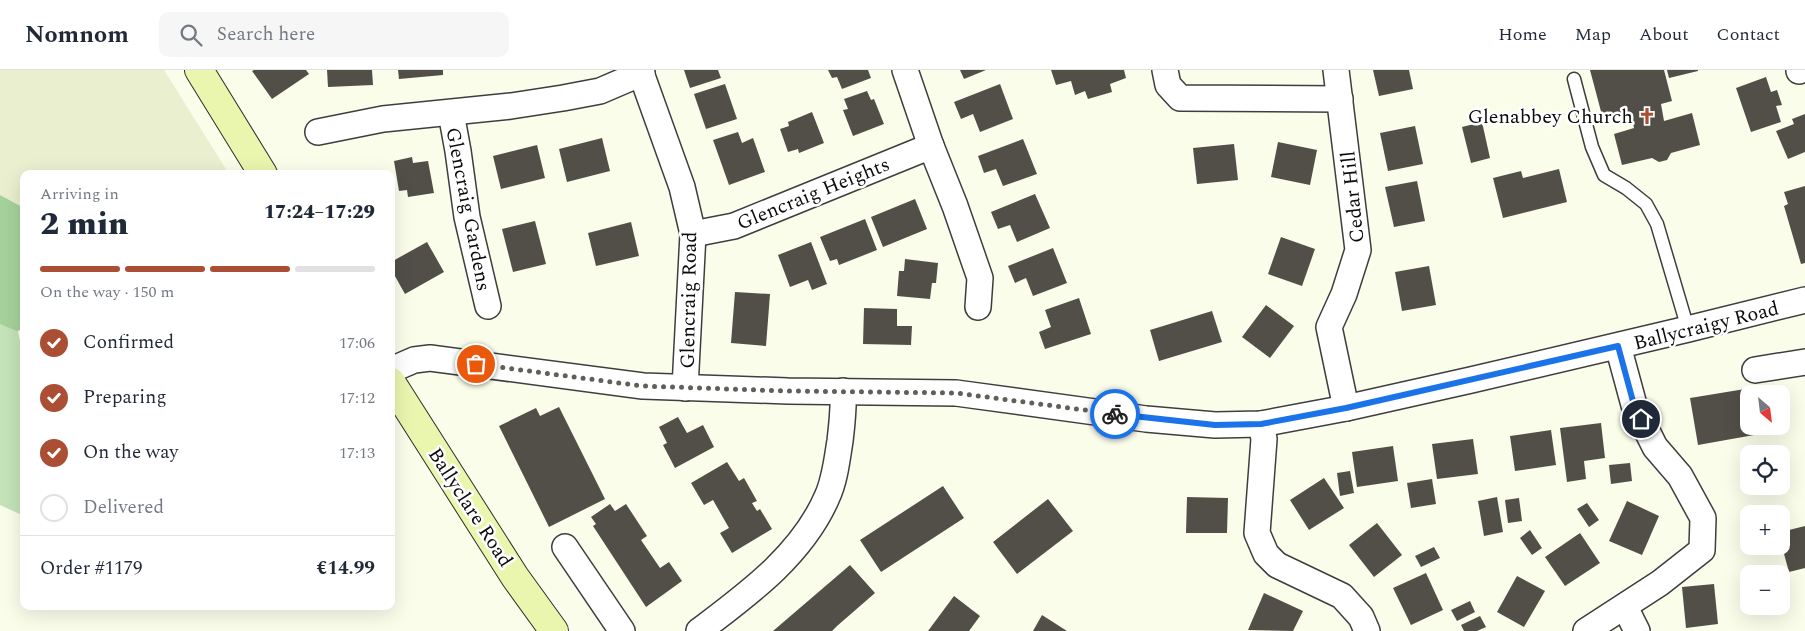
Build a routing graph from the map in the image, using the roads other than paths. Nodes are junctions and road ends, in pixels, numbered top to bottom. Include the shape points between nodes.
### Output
1 (199, 70) edge
2 (905, 70) edge
3 (1165, 70) edge
4 (1336, 70) edge
5 (641, 72) edge
6 (1574, 79) dead end
7 (1340, 99) junction
8 (451, 113) junction
9 (318, 132) dead end
10 (931, 146) junction
11 (261, 170) edge
12 (693, 234) junction
13 (1805, 300) edge
14 (488, 306) dead end
15 (978, 307) dead end
16 (1688, 330) junction
17 (1618, 346) junction
18 (1805, 362) edge
19 (395, 368) edge
20 (1755, 370) dead end
21 (395, 388) edge
22 (686, 388) junction
23 (843, 391) junction
24 (1346, 408) junction
25 (1261, 424) junction
26 (565, 547) dead end
27 (1625, 606) junction
28 (554, 631) edge
29 (622, 631) edge
30 (699, 631) edge
31 (1367, 631) edge
32 (1586, 631) edge
33 (1637, 631) edge

1 - 11 main road
2 - 10 street
3 - 7 street via 1168,85 1180,98
4 - 7 street, Cedar Hill
5 - 8 street, Glencraig Gardens via 600,90
5 - 12 street, Glencraig Road via 682,187
6 - 16 lane via 1592,147 1604,175 1646,204 1657,224
7 - 24 street, Cedar Hill via 1358,250 1329,327
8 - 9 street, Glencraig Gardens via 383,119
8 - 14 street, Glencraig Gardens via 467,216
10 - 12 street, Glencraig Heights via 734,226
10 - 15 street via 980,278
12 - 22 street, Glencraig Road
13 - 16 street, Ballycraigy Road
16 - 17 street, Ballycraigy Road
17 - 24 street, Ballycraigy Road
17 - 27 street via 1634,405 1655,447 1680,476 1703,518 1702,550
18 - 20 street
19 - 22 street, Ballycraigy Road via 414,360 430,358 642,386
21 - 28 main road, Ballyclare Road via 515,577
22 - 23 street, Ballycraigy Road
23 - 25 street, Ballycraigy Road via 956,393 1156,420 1215,425
23 - 30 street via 837,459 828,496 809,528 787,557 752,590
24 - 25 street, Ballycraigy Road
25 - 31 street via 1264,439 1257,533 1266,554 1277,565 1342,596 1361,617
26 - 29 street
27 - 32 street
27 - 33 street

